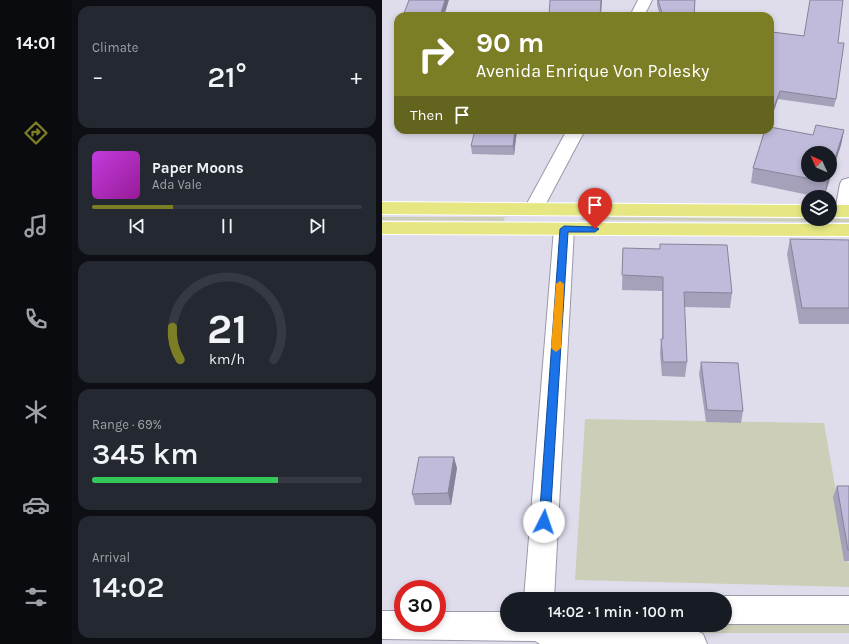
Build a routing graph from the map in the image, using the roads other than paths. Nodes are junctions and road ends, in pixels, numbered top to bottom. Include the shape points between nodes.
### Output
1 (645, 0) edge
2 (639, 12) edge
3 (574, 134) edge
4 (849, 184) edge
5 (382, 208) edge
6 (542, 209) junction
7 (801, 211) edge
8 (841, 211) edge
9 (382, 228) edge
10 (555, 229) junction
11 (849, 230) edge
12 (540, 592) edge
13 (732, 610) edge
14 (849, 610) edge
15 (500, 624) edge
16 (382, 625) edge
17 (551, 632) edge
18 (692, 644) edge

1 - 2 street
3 - 6 street
4 - 8 street
5 - 6 main road
6 - 7 main road
6 - 10 main road
9 - 10 main road
10 - 11 main road
10 - 12 street
13 - 14 street
15 - 16 street
17 - 18 street via 569,644

